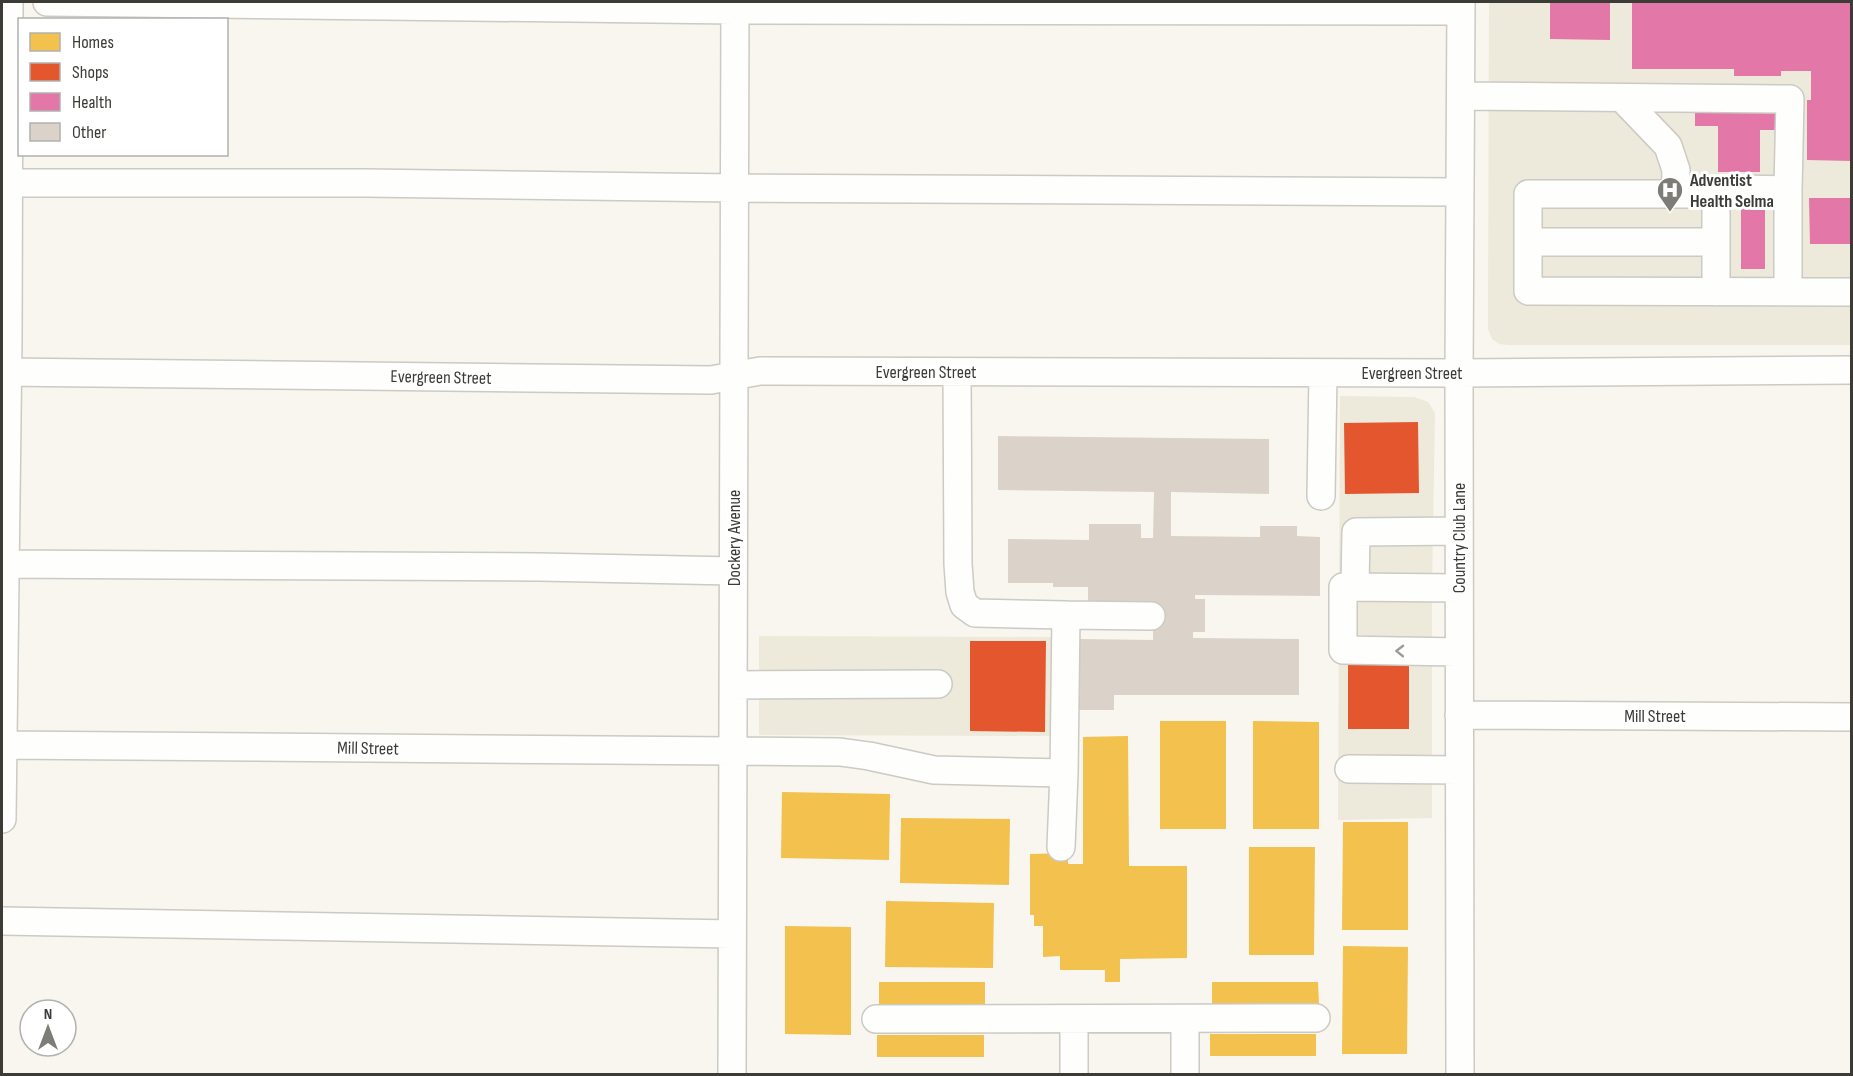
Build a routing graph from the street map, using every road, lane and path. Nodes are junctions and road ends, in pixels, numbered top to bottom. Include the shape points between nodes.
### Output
1 (9, 2) edge
2 (47, 2) edge
3 (735, 6) edge
4 (1461, 6) edge
5 (1461, 96) junction
6 (1622, 98) junction
7 (5, 183) edge
8 (734, 188) junction
9 (1788, 190) junction
10 (1460, 192) junction
11 (1675, 194) junction
12 (1716, 194) junction
13 (1528, 242) junction
14 (1716, 242) junction
15 (1788, 291) junction
16 (1716, 292) junction
17 (1851, 292) edge
18 (1851, 370) edge
19 (5, 372) edge
20 (957, 372) junction
21 (1323, 374) junction
22 (1459, 374) junction
23 (735, 376) junction
24 (1321, 496) dead end
25 (1459, 531) junction
26 (3, 564) edge
27 (734, 571) junction
28 (1355, 587) junction
29 (1459, 588) junction
30 (1066, 615) junction
31 (1151, 616) dead end
32 (1458, 652) junction
33 (938, 684) dead end
34 (734, 685) junction
35 (1459, 715) junction
36 (1851, 717) edge
37 (2, 745) edge
38 (734, 752) junction
39 (1349, 769) dead end
40 (1459, 770) junction
41 (1064, 773) junction
42 (2, 819) edge
43 (1061, 847) dead end
44 (2, 921) edge
45 (732, 934) junction
46 (1316, 1018) dead end
47 (876, 1019) dead end
48 (1074, 1019) junction
49 (1185, 1020) junction
50 (732, 1074) edge
51 (1074, 1074) edge
52 (1185, 1074) edge
53 (1460, 1074) edge

1 - 7 street
2 - 3 street
3 - 4 street
3 - 8 street, Dockery Avenue
4 - 5 street, Country Club Lane
5 - 6 street
5 - 10 street, Country Club Lane
6 - 9 street via 1790,99
6 - 11 street via 1668,146 1676,170
7 - 8 street
7 - 19 street
8 - 10 street
8 - 23 street, Dockery Avenue
9 - 12 street via 1735,189
9 - 15 street
10 - 22 street, Country Club Lane
11 - 12 street
11 - 13 street via 1528,194
12 - 14 street
13 - 14 street
13 - 16 street via 1528,291
14 - 16 street
15 - 16 street
15 - 17 street
18 - 22 street, Evergreen Street
19 - 23 street, Evergreen Street via 711,380
19 - 26 street
20 - 21 street, Evergreen Street
20 - 23 street, Evergreen Street via 760,371
20 - 30 street via 961,599 975,613
21 - 22 street, Evergreen Street
21 - 24 street
22 - 25 street, Country Club Lane
23 - 27 street, Dockery Avenue
25 - 28 street via 1356,532
25 - 29 street, Country Club Lane
26 - 27 street
26 - 37 street
27 - 34 street, Dockery Avenue
28 - 29 street
32 -> 28 street via 1343,650 1342,587
29 - 32 street, Country Club Lane
30 - 31 street
30 - 41 street
32 - 35 street, Country Club Lane
33 - 34 street
34 - 38 street, Dockery Avenue
35 - 36 street, Mill Street
35 - 40 street, Country Club Lane
37 - 38 street, Mill Street
37 - 42 street
38 - 41 street, Mill Street via 840,752 934,770
38 - 45 street, Dockery Avenue
39 - 40 street
40 - 53 street, Country Club Lane
41 - 43 street
44 - 45 street
45 - 50 street, Dockery Avenue
46 - 49 street
47 - 48 street
48 - 49 street
48 - 51 street
49 - 52 street

